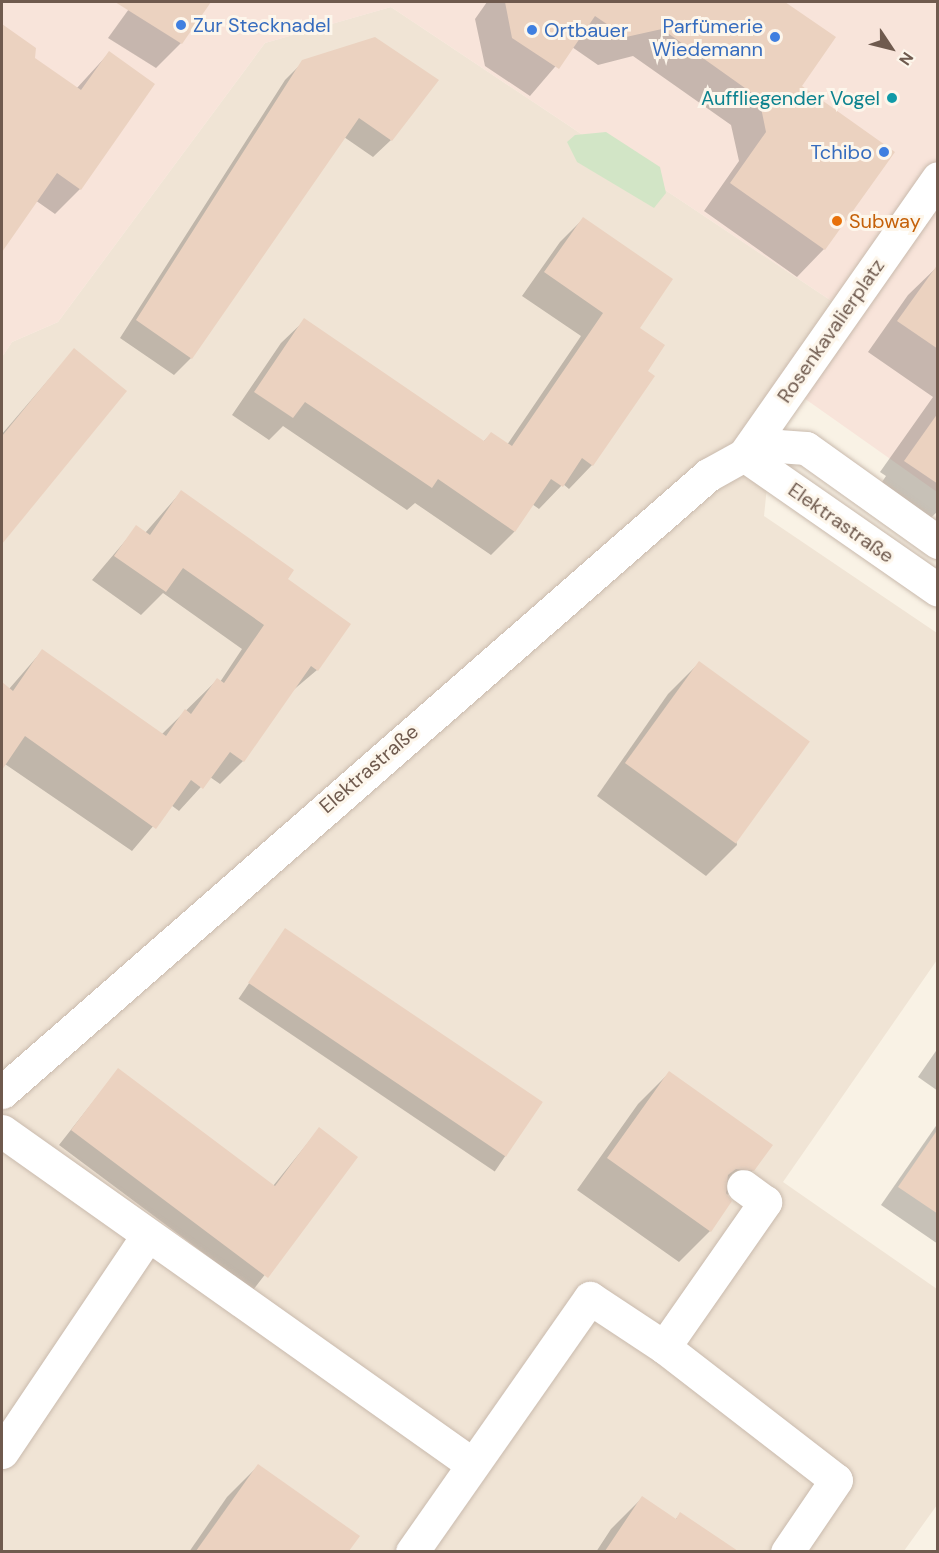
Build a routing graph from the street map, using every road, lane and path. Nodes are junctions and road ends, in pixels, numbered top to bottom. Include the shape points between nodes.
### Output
1 (938, 178) edge
2 (744, 455) junction
3 (938, 542) edge
4 (938, 591) edge
5 (2, 1092) edge
6 (2, 1131) edge
7 (743, 1186) dead end
8 (147, 1236) junction
9 (664, 1347) junction
10 (2, 1452) edge
11 (472, 1464) junction
12 (412, 1551) edge
13 (787, 1551) edge

1 - 2 street, Rosenkavalierplatz
2 - 3 street, Elektrastraße via 778,446 806,448
2 - 4 street, Elektrastraße
2 - 5 street, Elektrastraße via 708,475
6 - 8 street
7 - 9 street via 765,1202
8 - 10 street
8 - 11 street
9 - 11 street via 590,1298
9 - 13 street via 836,1480
11 - 12 street

